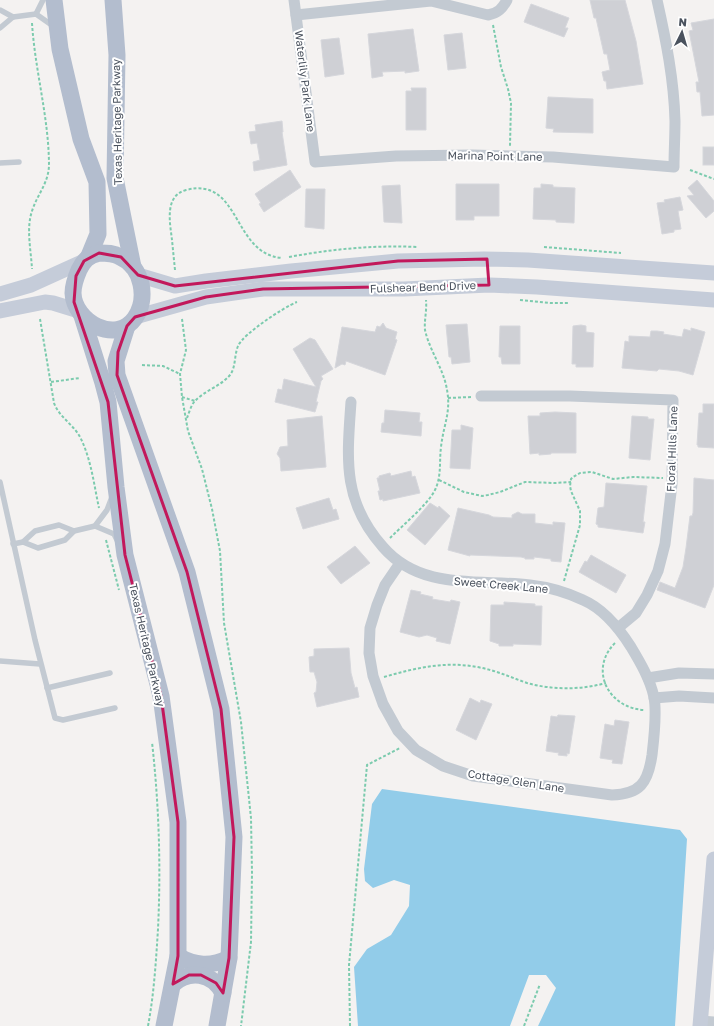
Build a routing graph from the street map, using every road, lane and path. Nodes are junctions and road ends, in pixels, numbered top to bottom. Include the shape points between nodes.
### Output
1 (43, 0) edge
2 (54, 0) edge
3 (113, 0) edge
4 (294, 0) edge
5 (431, 0) edge
6 (507, 0) edge
7 (657, 0) edge
8 (0, 10) edge
9 (34, 14) junction
10 (491, 14) junction
11 (296, 15) junction
12 (13, 17) junction
13 (0, 28) edge
14 (58, 29) junction
15 (509, 156) junction
16 (19, 162) dead end
17 (315, 162) joint
18 (0, 163) edge
19 (690, 170) dead end
20 (714, 179) edge
21 (424, 247) dead end
22 (540, 247) dead end
23 (624, 253) dead end
24 (87, 259) junction
25 (487, 259) junction
26 (32, 269) dead end
27 (175, 270) dead end
28 (135, 271) junction
29 (714, 274) edge
30 (489, 285) junction
31 (0, 294) edge
32 (433, 299) dead end
33 (516, 299) dead end
34 (426, 300) junction
35 (714, 300) edge
36 (420, 301) dead end
37 (300, 302) dead end
38 (573, 303) dead end
39 (0, 311) edge
40 (80, 313) junction
41 (40, 319) dead end
42 (131, 321) junction
43 (142, 365) dead end
44 (180, 374) dead end
45 (80, 378) dead end
46 (51, 382) junction
47 (481, 396) joint
48 (182, 397) dead end
49 (448, 398) junction
50 (195, 401) junction
51 (351, 402) dead end
52 (187, 418) dead end
53 (672, 479) junction
54 (439, 480) junction
55 (0, 482) edge
56 (570, 482) junction
57 (116, 487) junction
58 (100, 512) dead end
59 (95, 526) junction
60 (74, 531) junction
61 (105, 536) dead end
62 (22, 542) junction
63 (13, 544) junction
64 (382, 546) junction
65 (125, 555) junction
66 (400, 563) junction
67 (561, 591) junction
68 (120, 595) dead end
69 (621, 632) junction
70 (0, 661) edge
71 (40, 664) junction
72 (110, 673) dead end
73 (714, 674) edge
74 (648, 678) junction
75 (375, 680) junction
76 (606, 683) junction
77 (47, 688) junction
78 (654, 698) junction
79 (714, 698) edge
80 (115, 708) dead end
81 (654, 710) junction
82 (152, 736) dead end
83 (410, 743) junction
84 (635, 791) joint
85 (714, 859) edge
86 (178, 956) junction
87 (229, 958) junction
88 (173, 984) junction
89 (540, 984) dead end
90 (223, 993) junction
91 (705, 1023) edge
92 (148, 1026) edge
93 (164, 1026) edge
94 (217, 1026) edge
95 (350, 1026) edge
96 (524, 1026) edge

1 - 9 lane
2 - 14 main road, Texas Heritage Parkway
3 - 28 main road, Texas Heritage Parkway via 117,55 116,178
4 - 11 street, Waterlily Park Lane
5 - 10 street via 479,14
5 - 11 street
6 - 10 street via 503,8
7 - 15 street, Marina Point Lane via 672,80 675,121 674,167
8 - 12 lane
9 - 12 lane
9 - 14 lane
9 - 26 path via 34,49 49,167 45,185 34,205 29,222
10 - 15 path via 511,103
11 - 17 street, Waterlily Park Lane
12 - 13 lane
14 - 24 main road, Texas Heritage Parkway via 60,49 81,139 97,182 98,234
15 - 17 street, Marina Point Lane via 396,156
16 - 18 lane
19 - 20 path
21 - 27 path via 358,247 288,257 269,256 252,242 224,198 216,192 198,188 178,194 170,208
22 - 23 path
24 - 28 main road via 99,253 115,254 122,257
24 - 31 main road via 31,285
24 - 40 main road via 76,276 73,292 74,302
25 - 28 main road via 398,261 175,286
25 - 29 main road
25 - 30 main road
28 - 42 main road via 142,289 142,301
30 - 35 main road, Fulshear Bend Drive
30 - 42 main road, Fulshear Bend Drive via 404,289 263,289 206,297
32 - 34 path
33 - 38 path
34 - 36 path
34 - 49 path via 427,338 440,366
37 - 50 path via 285,307 241,341 231,374
39 - 40 main road via 45,302
40 - 42 main road via 97,327 108,330 117,330
40 - 57 main road, Texas Heritage Parkway via 108,402
41 - 46 path
42 - 87 main road via 116,361 117,375 187,572 221,709 234,837
43 - 44 path via 164,366
45 - 46 path
46 - 58 path via 56,410 82,442
47 - 49 path
47 - 53 street, Floral Hills Lane via 673,400
48 - 50 path
49 - 54 path
50 - 52 path
51 - 64 street, Sweet Creek Lane via 349,477 356,504 369,529
53 - 56 path via 613,479 592,472 580,473
53 - 69 street, Floral Hills Lane via 665,544 658,571 647,595
54 - 56 path via 464,492 482,496 525,482
54 - 64 path via 430,497
55 - 63 lane
56 - 67 path via 580,511 580,525
57 - 59 lane via 107,510
57 - 65 main road, Texas Heritage Parkway
59 - 60 lane
59 - 65 lane via 114,534
60 - 62 lane via 59,525 35,532
60 - 62 lane via 65,540 38,548
61 - 68 path
62 - 63 lane
63 - 71 lane
64 - 66 street, Sweet Creek Lane
65 - 86 main road, Texas Heritage Parkway via 161,696 178,822
66 - 67 street, Sweet Creek Lane via 420,574 444,580 530,585
66 - 75 street, Cottage Glen Lane via 385,585 370,628 370,653
67 - 69 street, Sweet Creek Lane via 584,600 602,612
69 - 74 street, Sweet Creek Lane
69 - 76 path via 606,655 603,669
70 - 71 lane
71 - 77 lane
72 - 77 lane
73 - 74 street via 679,673
74 - 78 street, Sweet Creek Lane
75 - 76 path via 420,667 448,664 488,669 526,683 548,687 578,688
75 - 83 street, Cottage Glen Lane via 383,704 398,731
76 - 81 path via 612,696 625,706 632,709
77 - 80 lane via 55,718 63,720
78 - 79 street
78 - 81 street, Sweet Creek Lane
81 - 84 street, Sweet Creek Lane via 650,768 644,782
82 - 92 path via 160,878 156,965
83 - 84 street, Cottage Glen Lane via 416,750 444,766 473,776 612,795 625,795
83 - 95 path via 367,765 349,965
85 - 91 main road
86 - 87 main road via 201,964 216,964
86 - 88 main road, Texas Heritage Parkway
87 - 90 main road
88 - 90 main road via 189,975 201,975 216,984
88 - 93 main road, Texas Heritage Parkway
89 - 96 path
90 - 94 main road

